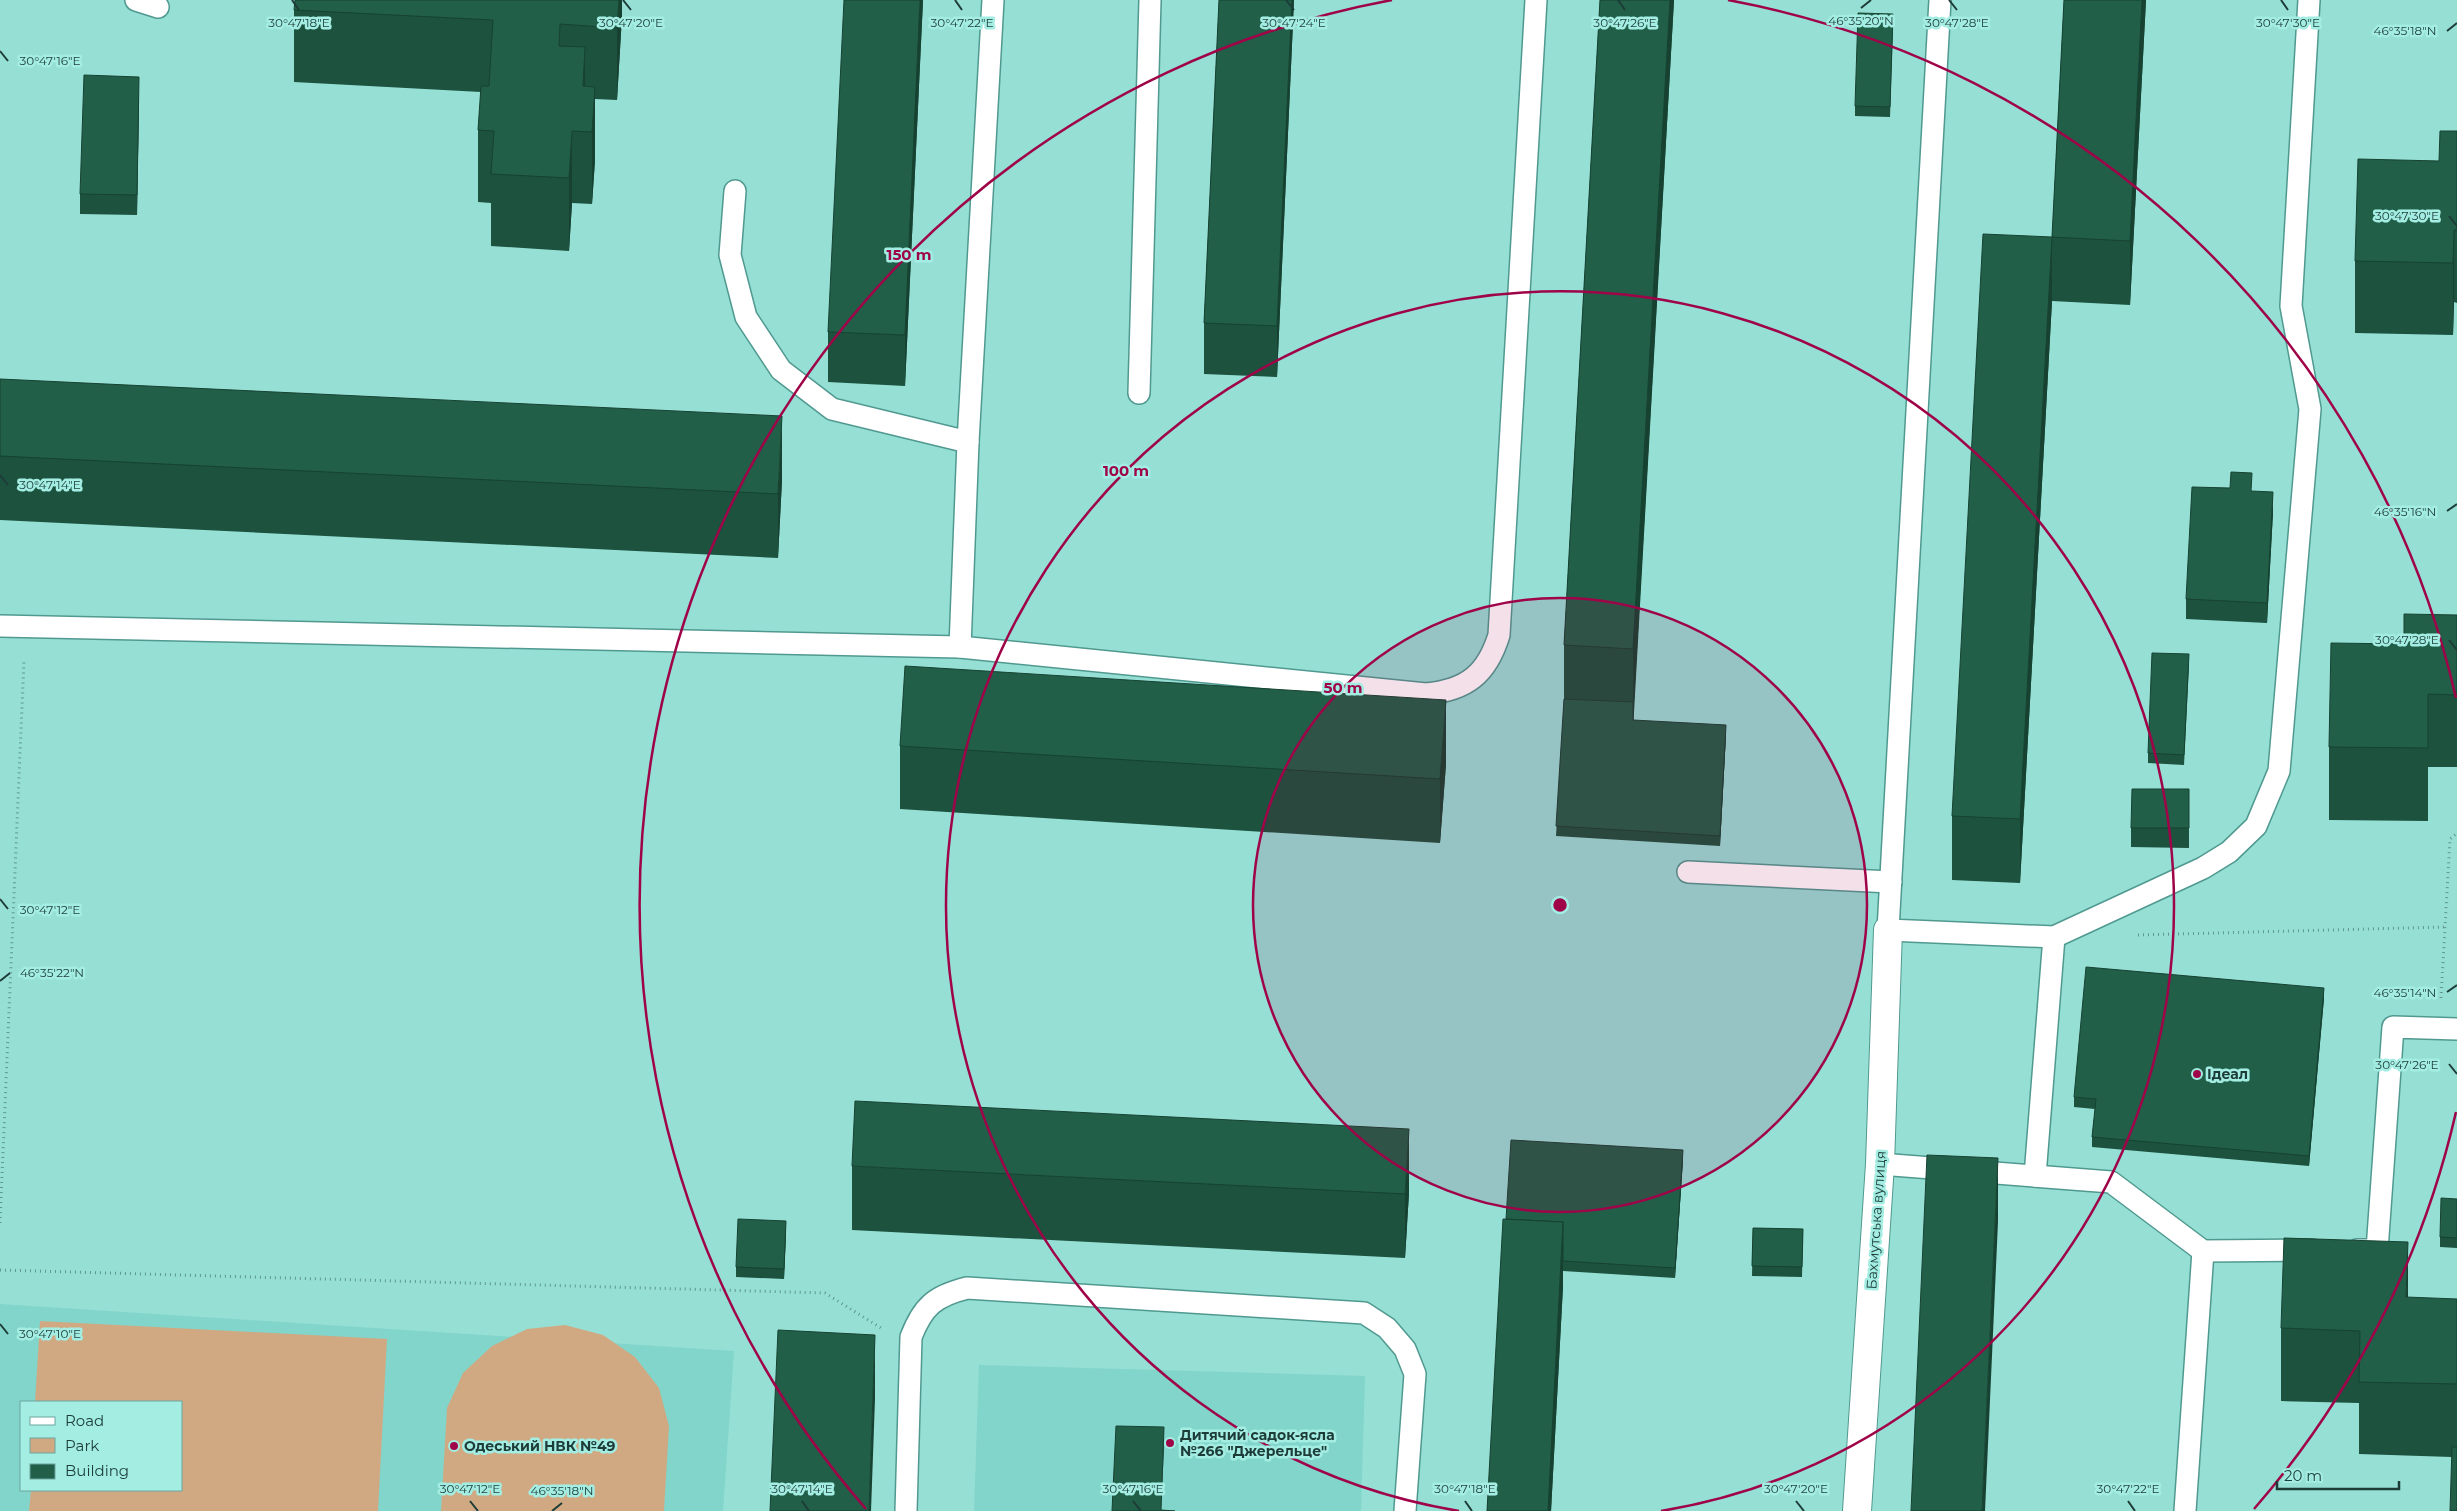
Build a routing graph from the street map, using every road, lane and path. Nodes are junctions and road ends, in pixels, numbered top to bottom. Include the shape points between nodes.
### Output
1 (136, 0) edge
2 (993, 0) edge
3 (1150, 0) edge
4 (1536, 0) edge
5 (1940, 0) edge
6 (2309, 0) edge
7 (158, 7) dead end
8 (735, 191) dead end
9 (1139, 392) dead end
10 (968, 442) junction
11 (0, 626) edge
12 (25, 627) junction
13 (960, 647) junction
14 (2457, 833) edge
15 (1688, 872) dead end
16 (1891, 882) junction
17 (2445, 927) junction
18 (1888, 930) junction
19 (2132, 935) dead end
20 (2054, 937) junction
21 (2448, 1028) edge
22 (1880, 1164) junction
23 (2035, 1176) junction
24 (0, 1223) edge
25 (2203, 1251) junction
26 (0, 1270) edge
27 (911, 1337) junction
28 (906, 1511) edge
29 (1405, 1511) edge
30 (1857, 1511) edge
31 (2184, 1511) edge

1 - 7 lane
2 - 10 lane
3 - 9 lane
4 - 13 lane via 1499,635 1493,654 1481,671 1459,687 1426,694
5 - 16 lane
6 - 20 lane via 2291,306 2310,409 2279,771 2256,826 2228,852 2203,868
8 - 10 lane via 732,264 746,317 781,370 832,409
10 - 13 lane
11 - 12 lane
12 - 13 lane
12 - 24 path
14 - 17 path via 2450,839
15 - 16 lane
16 - 18 lane
17 - 19 path
17 - 21 path
18 - 20 lane
18 - 22 street, Бахмутська вулиця
20 - 23 lane
21 - 25 lane via 2393,1027 2377,1250
22 - 23 lane
22 - 30 street, Бахмутська вулиця
23 - 25 lane via 2111,1182
25 - 31 lane
26 - 27 path via 825,1293 877,1327
27 - 28 lane
27 - 29 lane via 918,1319 931,1303 948,1292 967,1288 1364,1313 1388,1328 1405,1349 1415,1374

